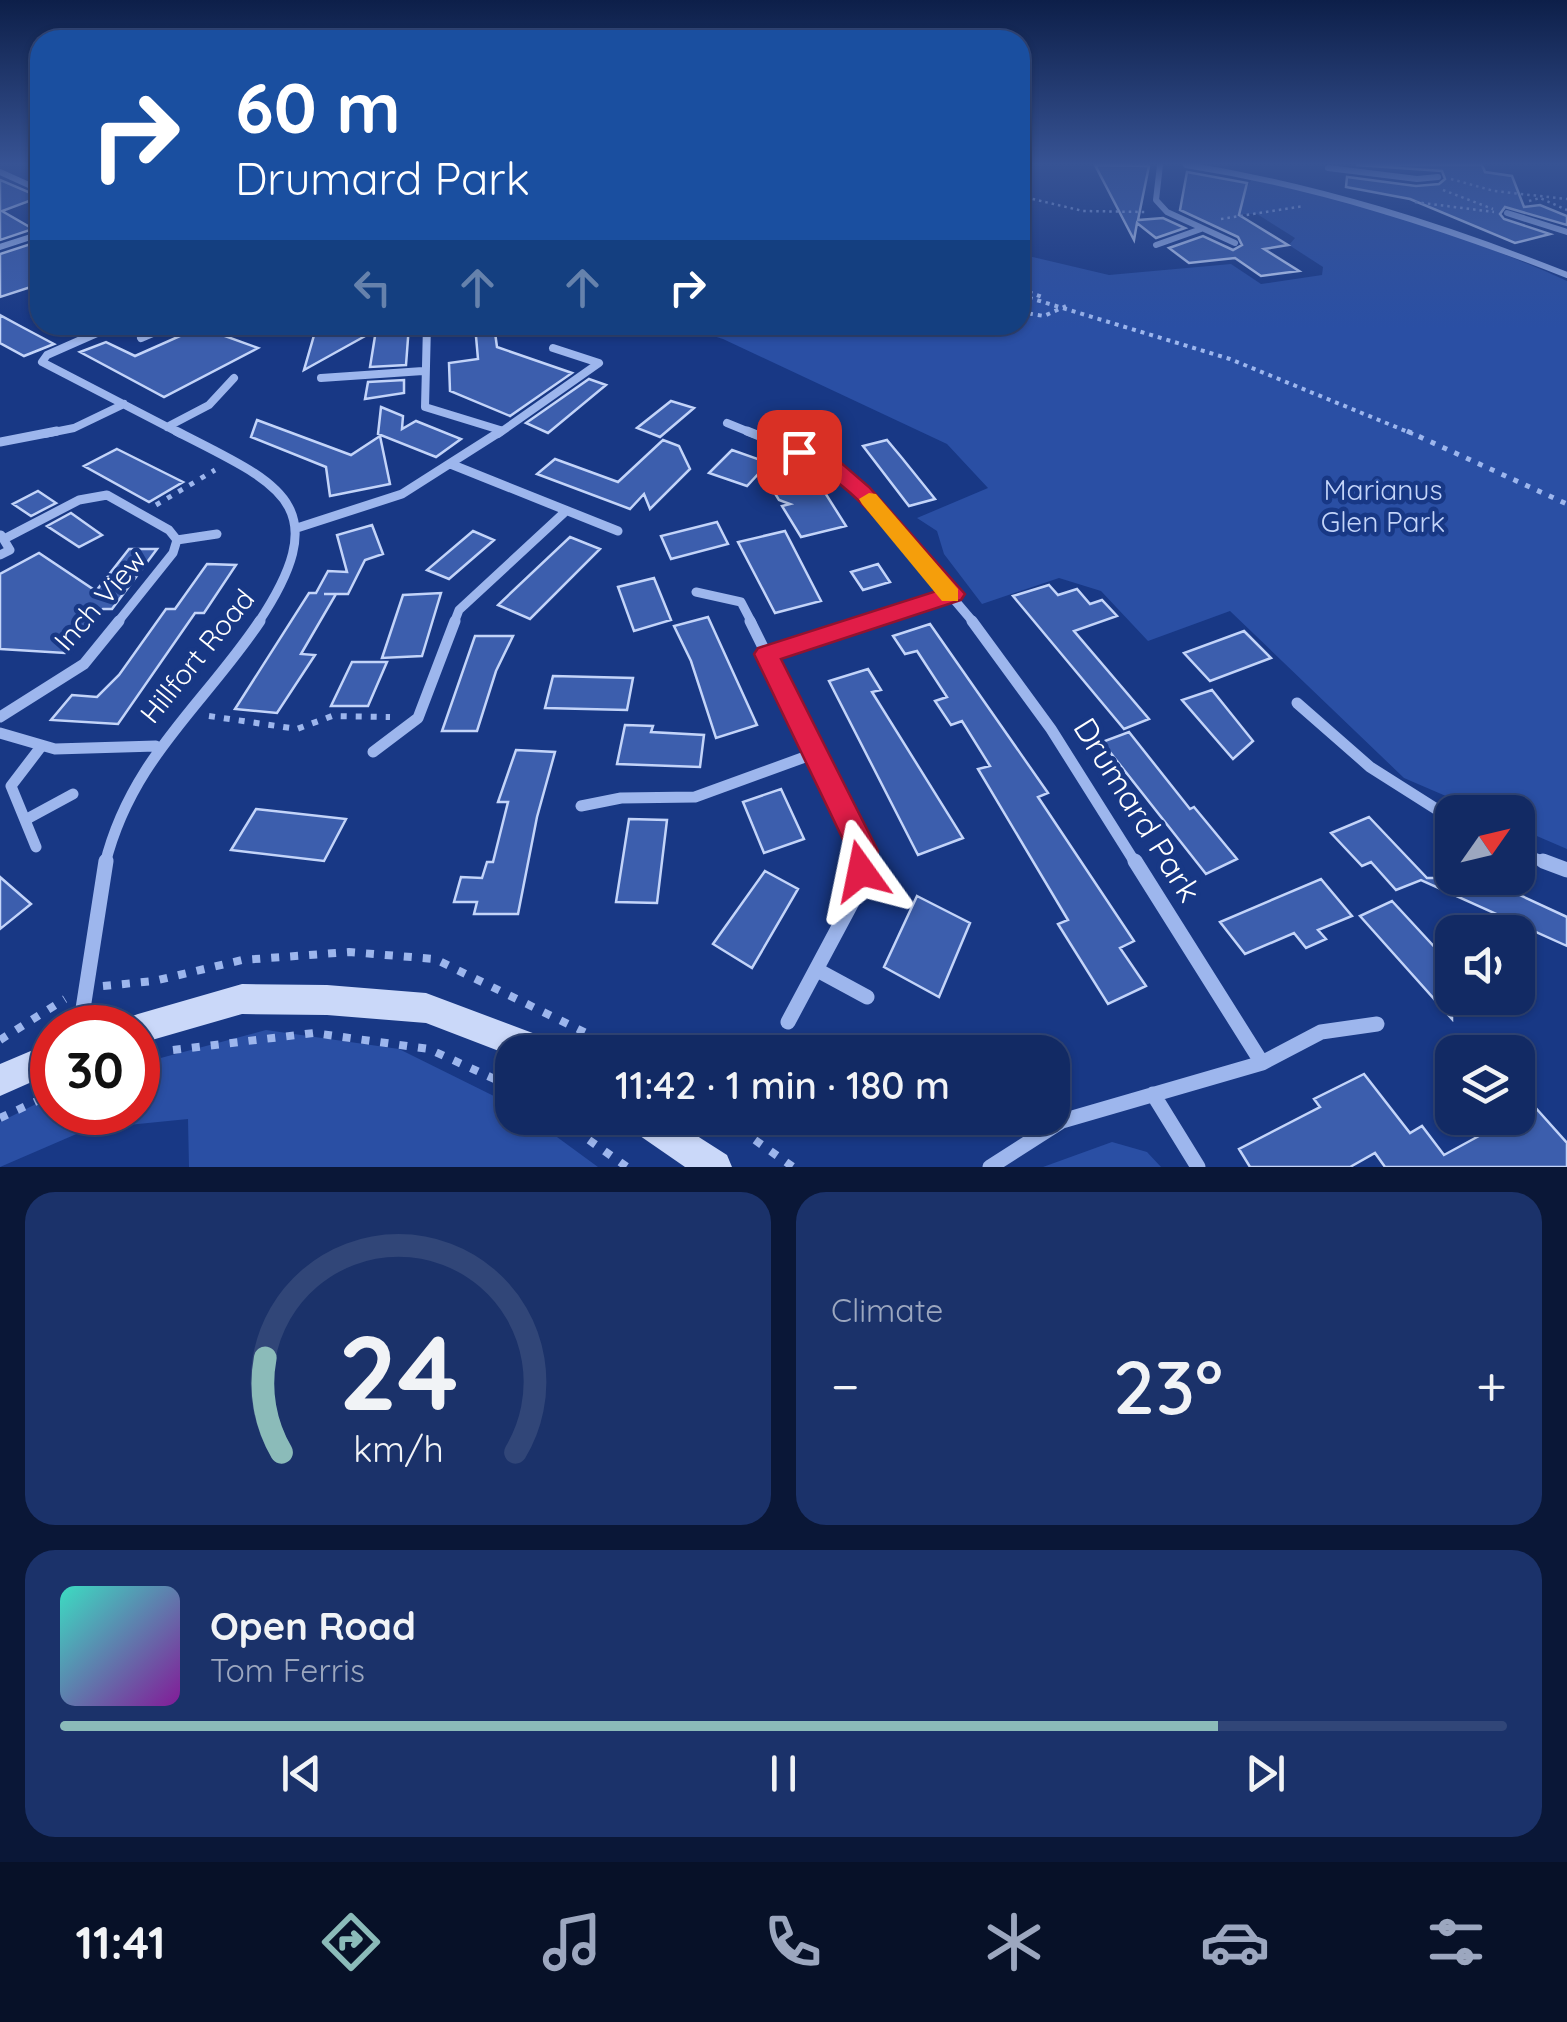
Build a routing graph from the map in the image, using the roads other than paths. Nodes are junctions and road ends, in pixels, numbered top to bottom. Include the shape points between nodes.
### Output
1 (1182, 219) edge
2 (1415, 219) edge
3 (1527, 219) edge
4 (1201, 229) junction
5 (1567, 232) edge
6 (30, 237) edge
7 (1236, 244) dead end
8 (1156, 246) dead end
9 (0, 247) edge
10 (1567, 275) edge
11 (92, 335) edge
12 (148, 335) edge
13 (426, 335) edge
14 (141, 338) dead end
15 (553, 348) dead end
16 (423, 371) junction
17 (234, 378) dead end
18 (320, 378) dead end
19 (124, 404) junction
20 (727, 423) dead end
21 (166, 427) junction
22 (500, 430) junction
23 (0, 442) edge
24 (453, 465) junction
25 (566, 511) junction
26 (297, 528) junction
27 (618, 530) dead end
28 (217, 534) dead end
29 (177, 540) junction
30 (4, 544) edge
31 (696, 592) dead end
32 (953, 594) junction
33 (766, 654) junction
34 (1297, 703) dead end
35 (0, 717) edge
36 (0, 733) edge
37 (156, 746) junction
38 (40, 748) junction
39 (373, 752) dead end
40 (816, 753) junction
41 (73, 794) dead end
42 (581, 806) dead end
43 (1435, 810) edge
44 (25, 820) junction
45 (36, 846) dead end
46 (1535, 858) edge
47 (1567, 870) edge
48 (818, 971) junction
49 (867, 996) dead end
50 (84, 1005) edge
51 (788, 1022) dead end
52 (160, 1023) edge
53 (1377, 1024) dead end
54 (497, 1035) edge
55 (1262, 1063) junction
56 (30, 1066) edge
57 (0, 1080) edge
58 (1153, 1094) junction
59 (666, 1135) edge
60 (714, 1167) edge
61 (990, 1167) edge
62 (1198, 1167) edge

1 - 4 street
2 - 10 street
3 - 5 street
4 - 7 street
4 - 8 street
6 - 9 street
11 - 19 street via 42,362
12 - 14 street
13 - 16 street
15 - 22 street via 599,363
16 - 18 street
16 - 22 street via 425,407
17 - 21 street via 208,405
19 - 21 street
19 - 23 street via 74,428
20 - 32 street, Drumard Park via 832,465
21 - 26 street via 269,479
22 - 24 street
24 - 25 street
24 - 26 street via 402,494
25 - 27 street
25 - 39 street via 459,610 418,718
26 - 37 street, Hillfort Road via 296,553 280,595
28 - 29 street, Inch View
29 - 30 street, Inch View via 107,495 79,500
29 - 35 street, Inch View via 84,664
31 - 33 street via 742,602
32 - 33 street
32 - 55 street, Drumard Park via 1051,730
33 - 40 street
34 - 43 street via 1340,746
36 - 38 street
37 - 38 street
37 - 50 street, Hillfort Road via 126,798 110,852
38 - 44 street via 11,786
40 - 42 street via 695,796
40 - 48 street via 864,851 858,891
41 - 44 street
44 - 45 street
46 - 47 street
48 - 49 street
48 - 51 street
52 - 54 street via 242,999 327,1000 426,1008
53 - 55 street via 1322,1032
55 - 58 street
56 - 57 street
58 - 61 street via 1062,1121
58 - 62 street
59 - 60 street

